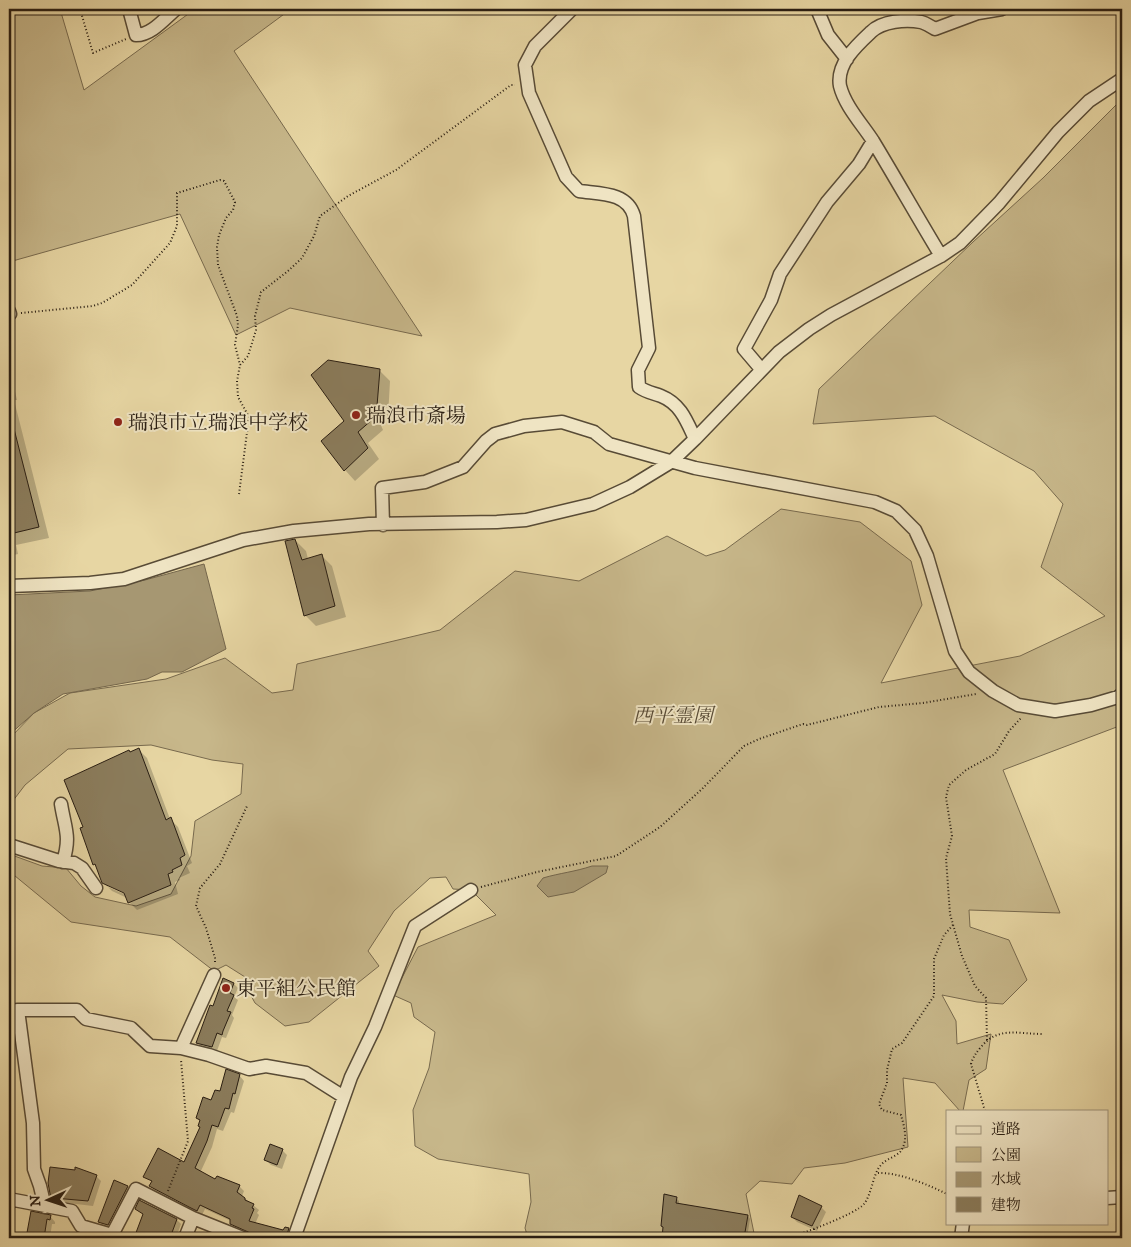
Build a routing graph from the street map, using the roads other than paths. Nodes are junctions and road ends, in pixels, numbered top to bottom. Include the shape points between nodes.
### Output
1 (128, 9) edge
2 (176, 9) edge
3 (572, 9) edge
4 (817, 9) edge
5 (1002, 9) edge
6 (847, 59) junction
7 (1122, 79) edge
8 (872, 141) junction
9 (941, 256) junction
10 (761, 370) junction
11 (695, 440) junction
12 (671, 462) junction
13 (383, 525) junction
14 (9, 586) edge
15 (1122, 694) edge
16 (60, 804) dead end
17 (9, 845) edge
18 (63, 862) junction
19 (96, 888) dead end
20 (471, 890) road end
21 (214, 974) road end
22 (13, 1010) edge
23 (182, 1048) junction
24 (344, 1098) junction
25 (1122, 1197) edge
26 (1108, 1198) edge
27 (9, 1201) edge
28 (45, 1207) junction
29 (192, 1218) junction
30 (963, 1224) edge
31 (113, 1237) edge
32 (185, 1238) edge
33 (243, 1238) edge
34 (294, 1238) edge
35 (961, 1238) edge

1 - 2 street via 136,35 148,32
3 - 11 street via 535,46 525,65 529,94 566,177 579,191 613,196 631,206 649,348 638,370 639,387 673,403 682,412
4 - 6 street via 828,35
5 - 6 street via 978,13 935,29 922,22 881,24
6 - 8 street via 840,85 849,106
7 - 9 street via 1090,101 1058,132 999,203 960,243
8 - 9 street
8 - 10 street via 780,274 771,300 744,349
9 - 10 street via 831,315 779,352
10 - 11 street
11 - 12 street
12 - 13 street via 630,487 592,504 543,517 497,522
12 - 13 street via 609,444 594,432 562,422 524,426 495,434 463,467 425,482 382,488
12 - 15 street via 875,502 896,511 915,530 927,556 956,651 969,672 1018,705 1055,711 1091,706
13 - 14 street via 294,530 243,540 124,579
16 - 18 street via 68,836
17 - 18 street
18 - 19 street via 82,868
20 - 24 street via 415,926
21 - 23 street
22 - 23 street via 77,1010 86,1019 131,1028 150,1046
22 - 28 street via 33,1123 34,1169
23 - 24 street via 249,1069 266,1066 306,1073
24 - 34 street
25 - 26 street
27 - 28 street
28 - 31 street via 72,1212 82,1226
29 - 31 street via 136,1189
29 - 32 street
29 - 33 street
30 - 35 street

